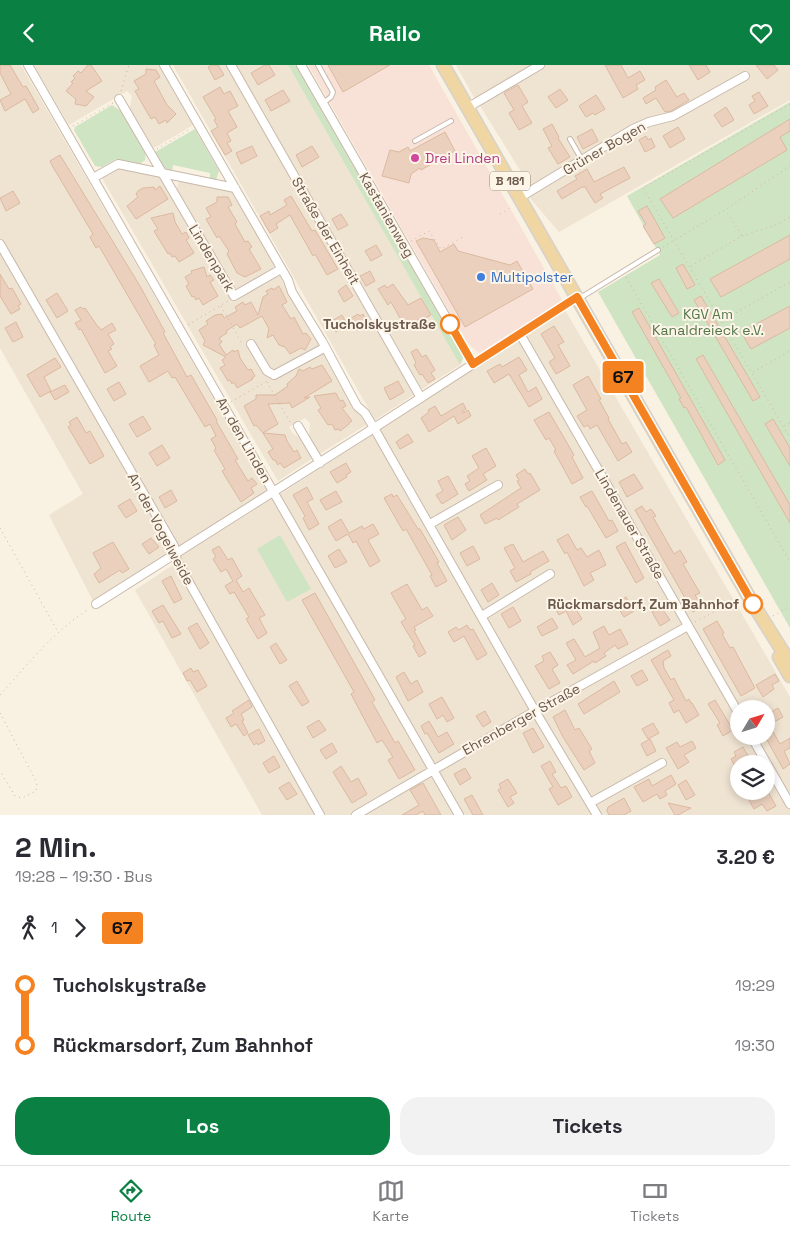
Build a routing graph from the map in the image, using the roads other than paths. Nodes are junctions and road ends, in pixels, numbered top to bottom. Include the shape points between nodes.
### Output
1 (28, 65) edge
2 (164, 65) edge
3 (231, 65) edge
4 (301, 65) edge
5 (318, 65) edge
6 (443, 65) edge
7 (540, 65) edge
8 (745, 76) dead end
9 (119, 99) road end
10 (322, 103) junction
11 (467, 108) junction
12 (451, 121) dead end
13 (570, 139) dead end
14 (415, 141) dead end
15 (582, 160) junction
16 (163, 174) junction
17 (93, 178) junction
18 (234, 188) junction
19 (519, 198) junction
20 (0, 244) edge
21 (658, 250) road end
22 (281, 269) junction
23 (578, 298) junction
24 (520, 334) junction
25 (251, 345) road end
26 (324, 347) junction
27 (473, 364) junction
28 (421, 397) junction
29 (298, 426) road end
30 (374, 428) junction
31 (320, 463) junction
32 (498, 485) dead end
33 (274, 492) junction
34 (430, 524) junction
35 (175, 553) junction
36 (550, 574) dead end
37 (96, 605) road end
38 (482, 616) junction
39 (688, 626) junction
40 (770, 633) junction
41 (790, 663) edge
42 (790, 677) edge
43 (731, 700) edge
44 (535, 711) junction
45 (756, 745) edge
46 (662, 763) dead end
47 (433, 769) junction
48 (590, 803) junction
49 (790, 804) edge
50 (320, 815) edge
51 (356, 815) edge
52 (459, 815) edge
53 (597, 815) edge

1 - 17 street, An den Linden
2 - 18 street
3 - 28 street, Straße der Einheit
4 - 10 street, Kastanienweg
5 - 10 lane via 333,92
6 - 11 main road, B 181
7 - 11 street
8 - 15 street, Grüner Bogen via 673,116 649,121 633,129
9 - 16 street, Lindenpark
10 - 27 street, Kastanienweg
11 - 19 main road, B 181
12 - 14 lane
13 - 15 lane
15 - 19 street, Grüner Bogen
16 - 17 street via 118,164
16 - 18 street
16 - 22 street, Lindenpark via 234,296
17 - 33 street, An den Linden
18 - 22 street
19 - 23 main road, B 181
20 - 35 street, An der Vogelweide via 174,546
21 - 23 lane
22 - 26 street
23 - 24 street
23 - 40 main road, B 181
24 - 27 street
24 - 39 street, Lindenauer Straße
25 - 26 street via 271,375
26 - 30 street via 357,406
27 - 28 street
28 - 30 street
29 - 31 street
30 - 31 street
30 - 34 street
31 - 33 street
32 - 34 street
33 - 35 street
33 - 47 street, An den Linden
34 - 38 street
35 - 37 street
35 - 50 street, An der Vogelweide
36 - 38 street
38 - 44 street
39 - 43 street, Lindenauer Straße
39 - 44 street, Ehrenberger Straße
40 - 41 main road, B 181
40 - 42 main road, B 181
44 - 47 street, Ehrenberger Straße
44 - 48 street
45 - 49 street
46 - 48 street
47 - 51 street, Ehrenberger Straße
47 - 52 street, An den Linden
48 - 53 street

